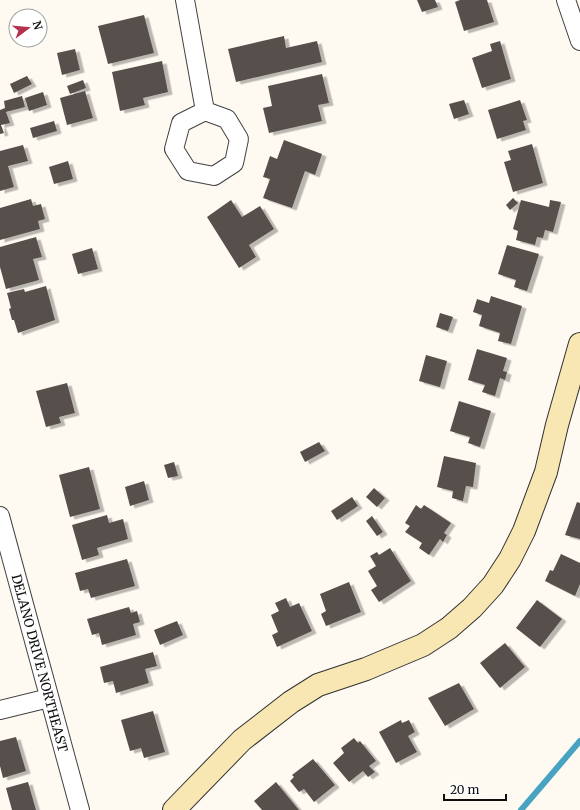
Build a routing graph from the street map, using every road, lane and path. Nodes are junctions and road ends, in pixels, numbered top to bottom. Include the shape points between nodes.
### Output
1 (185, 0) edge
2 (566, 0) edge
3 (580, 41) edge
4 (205, 111) dead end
5 (580, 344) edge
6 (0, 516) edge
7 (49, 698) junction
8 (0, 710) edge
9 (80, 810) edge
10 (174, 810) edge

1 - 4 street
2 - 3 street
5 - 10 street via 540,487 524,532 493,585 449,628 423,645 366,669 318,685 291,702 242,740
6 - 7 street, DELANO DRIVE NORTHEAST
7 - 8 street
7 - 9 street, DELANO DRIVE NORTHEAST

